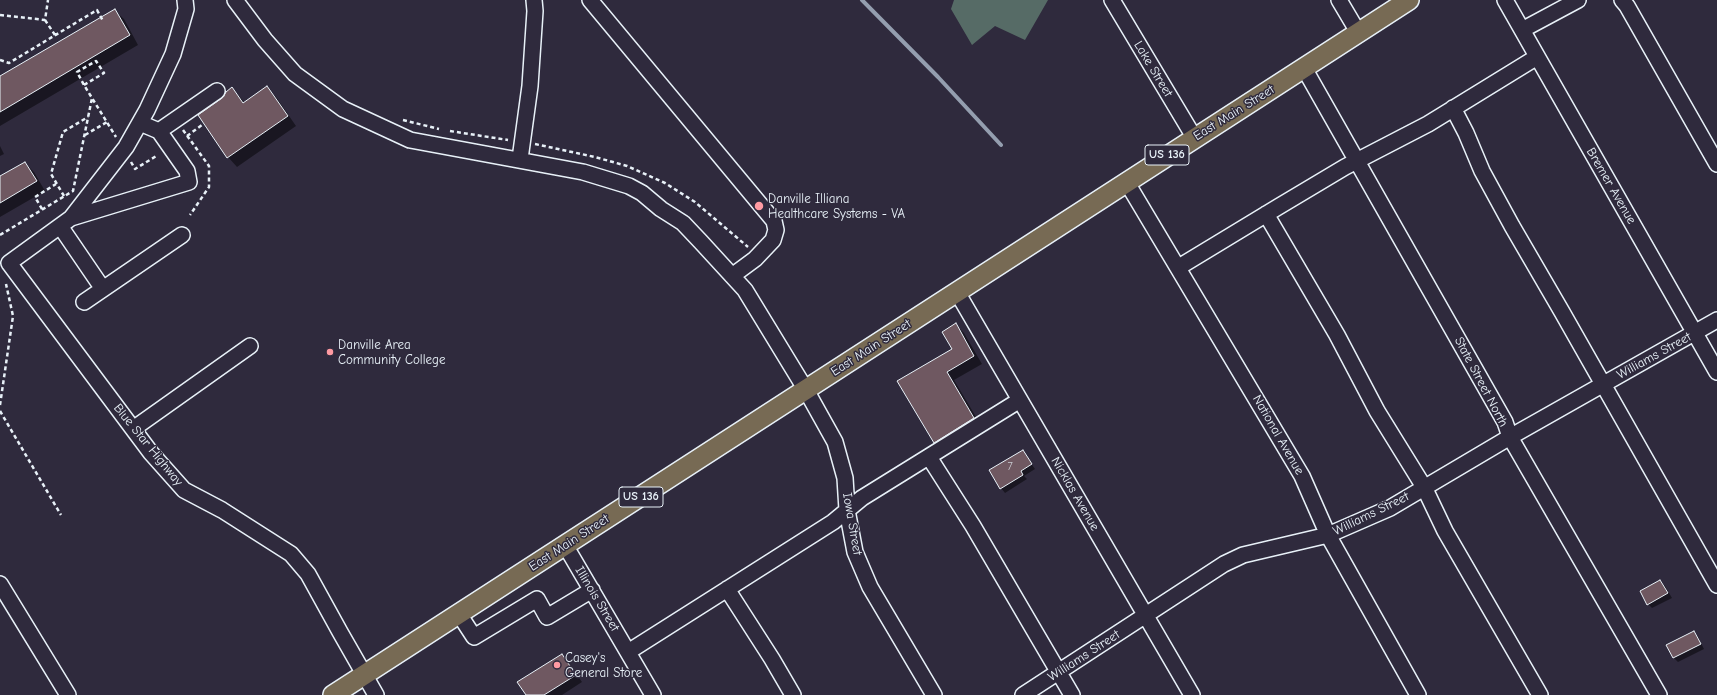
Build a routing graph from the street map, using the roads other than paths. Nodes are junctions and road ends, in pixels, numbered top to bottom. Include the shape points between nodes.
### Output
1 (185, 0) edge
2 (235, 0) edge
3 (534, 0) edge
4 (590, 0) edge
5 (1112, 0) edge
6 (1339, 0) edge
7 (1409, 0) edge
8 (1504, 0) edge
9 (1578, 0) edge
10 (1622, 0) edge
11 (1522, 30) junction
12 (1358, 32) junction
13 (1537, 57) junction
14 (1304, 68) junction
15 (217, 91) dead end
16 (1453, 108) junction
17 (140, 123) junction
18 (159, 131) junction
19 (1194, 137) junction
20 (520, 159) junction
21 (1357, 161) junction
22 (1717, 164) edge
23 (1126, 181) junction
24 (1266, 214) junction
25 (65, 222) junction
26 (182, 235) dead end
27 (4, 265) edge
28 (1179, 267) junction
29 (732, 276) junction
30 (103, 289) junction
31 (958, 292) junction
32 (84, 302) dead end
33 (1717, 320) edge
34 (1695, 333) junction
35 (250, 346) dead end
36 (1717, 372) edge
37 (1603, 385) junction
38 (806, 390) junction
39 (1020, 400) junction
40 (133, 429) junction
41 (1510, 437) junction
42 (929, 457) junction
43 (1424, 488) junction
44 (847, 510) junction
45 (1328, 535) junction
46 (565, 545) junction
47 (0, 584) edge
48 (1717, 585) edge
49 (727, 589) junction
50 (592, 590) junction
51 (459, 614) junction
52 (1146, 615) junction
53 (628, 652) junction
54 (1059, 672) junction
55 (364, 675) junction
56 (68, 695) edge
57 (333, 695) edge
58 (376, 695) edge
59 (653, 695) edge
60 (793, 695) edge
61 (934, 695) edge
62 (1023, 695) edge
63 (1072, 695) edge
64 (1192, 695) edge
65 (1418, 695) edge
66 (1540, 695) edge
67 (1660, 695) edge

1 - 17 street, Blue Star Highway via 186,9 173,54
2 - 20 street, Iowa Street via 264,40 295,74 344,109 410,140
3 - 20 street via 530,86
4 - 29 street via 774,221 776,230 773,240 758,257
5 - 19 street, Lake Street
6 - 12 street
7 - 12 main road, East Main Street / US 136
8 - 11 street, Bremer Avenue
9 - 11 street
10 - 22 street
11 - 13 street, Bremer Avenue
12 - 14 main road, East Main Street / US 136
13 - 16 street
13 - 34 street, Bremer Avenue
14 - 19 main road, East Main Street / US 136
14 - 21 street, State Street North
15 - 18 street
16 - 21 street
16 - 37 street via 1482,171
17 - 18 street
17 - 25 street, Blue Star Highway via 126,147
18 - 25 street via 187,171 189,182
19 - 23 main road, East Main Street / US 136
20 - 29 street, Iowa Street via 583,172 629,186 642,193 683,223
21 - 24 street
21 - 41 street, State Street North via 1505,422
23 - 28 street, National Avenue
23 - 31 main road, East Main Street / US 136
24 - 28 street
24 - 43 street via 1337,335 1377,411
25 - 27 street, Blue Star Highway
25 - 30 street
26 - 30 street
27 - 40 street, Blue Star Highway
28 - 45 street, National Avenue via 1302,476
29 - 38 street, Iowa Street via 746,290
30 - 32 street
31 - 38 main road, East Main Street / US 136
31 - 39 street, Nicklas Avenue
33 - 34 street, Williams Street
34 - 36 street, Bremer Avenue
34 - 37 street, Williams Street
35 - 40 street
37 - 41 street, Williams Street
37 - 48 street
38 - 44 street, Iowa Street via 835,442 845,478
38 - 46 main road, East Main Street / US 136
39 - 42 street
39 - 52 street, Nicklas Avenue
40 - 55 street, Blue Star Highway via 184,490 222,510 291,554 308,574
41 - 43 street, Williams Street
41 - 67 street, State Street North
42 - 44 street
42 - 54 street
43 - 45 street, Williams Street via 1390,508
43 - 66 street via 1445,531
44 - 49 street
44 - 61 street, Iowa Street via 855,552 870,587
45 - 52 street, Williams Street via 1243,555 1224,564
45 - 65 street, National Avenue
46 - 50 street, Illinois Street
46 - 51 main road, East Main Street / US 136
47 - 56 street
49 - 53 street
49 - 60 street
50 - 51 street via 547,617 537,599 474,637
50 - 53 street, Illinois Street
51 - 55 main road, East Main Street / US 136
52 - 54 street, Williams Street
52 - 64 street, Nicklas Avenue
53 - 59 street, Illinois Street
54 - 62 street, Williams Street
54 - 63 street
55 - 57 main road, East Main Street / US 136
55 - 58 street, Blue Star Highway

